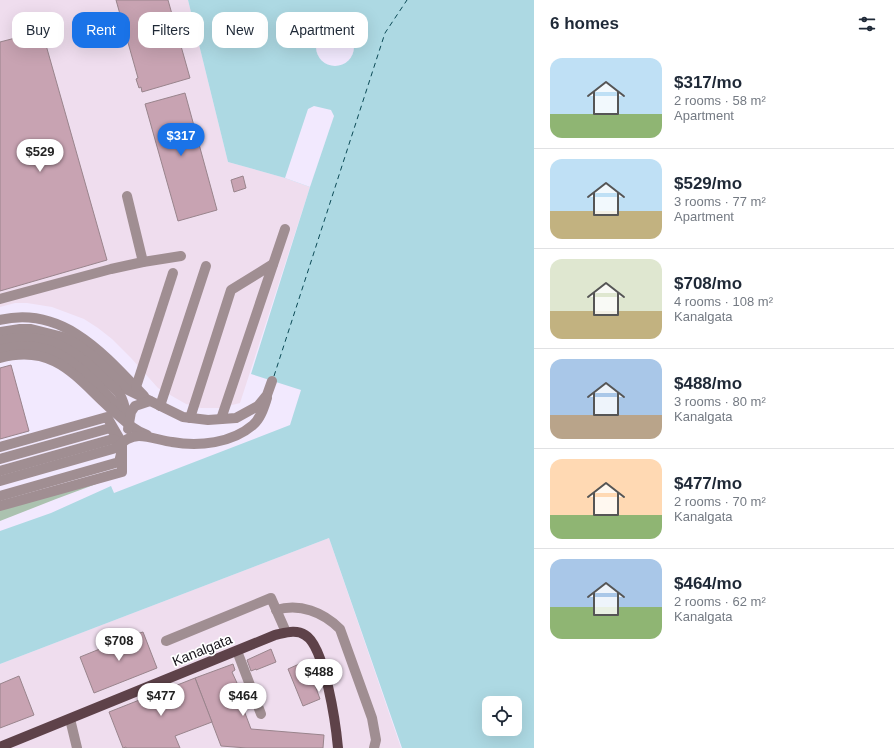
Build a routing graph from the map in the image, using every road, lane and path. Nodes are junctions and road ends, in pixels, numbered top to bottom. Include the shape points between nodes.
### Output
1 (127, 196) dead end
2 (285, 229) dead end
3 (181, 256) dead end
4 (143, 262) junction
5 (273, 264) junction
6 (206, 266) dead end
7 (173, 273) dead end
8 (0, 299) edge
9 (0, 320) edge
10 (0, 328) edge
11 (0, 332) edge
12 (0, 337) edge
13 (0, 341) edge
14 (0, 345) edge
15 (0, 350) edge
16 (0, 354) edge
17 (0, 358) edge
18 (0, 364) edge
19 (124, 400) junction
20 (150, 402) junction
21 (160, 406) junction
22 (190, 418) junction
23 (221, 419) junction
24 (129, 425) junction
25 (160, 440) junction
26 (122, 443) junction
27 (0, 447) edge
28 (30, 450) junction
29 (0, 453) edge
30 (42, 454) junction
31 (0, 459) edge
32 (33, 461) junction
33 (0, 470) edge
34 (0, 476) edge
35 (0, 481) edge
36 (0, 486) edge
37 (0, 490) edge
38 (0, 496) edge
39 (0, 501) edge
40 (0, 506) edge
41 (276, 610) junction
42 (286, 632) junction
43 (166, 641) dead end
44 (237, 651) junction
45 (261, 714) dead end
46 (70, 719) junction
47 (0, 747) edge
48 (77, 748) edge
49 (338, 748) edge
50 (374, 748) edge

1 - 4 lane
2 - 5 lane
3 - 4 lane
4 - 8 lane
5 - 22 lane via 231,290
5 - 23 lane
6 - 21 lane
7 - 19 lane
9 - 19 lane via 22,317 49,322 71,330 93,345
10 - 19 lane via 19,324 31,325 64,333 80,342 96,353
11 - 19 lane via 20,328 31,329 62,337 78,345 93,356
12 - 19 lane via 30,333 61,341 90,360
13 - 19 lane via 30,338 59,345 87,363
14 - 19 lane via 20,341 58,349 85,366
15 - 19 lane via 20,345 56,353 69,359
16 - 19 lane via 20,350 54,356
17 - 19 lane via 20,354 53,360 77,376
18 - 24 lane via 20,359 51,365 73,379 105,411
19 - 20 lane
19 - 20 lane
19 - 24 lane
19 - 24 lane
20 - 21 lane
20 - 24 lane via 135,406 131,412
21 - 22 lane
22 - 23 lane
23 - 25 lane via 236,418 258,406 267,395 272,381 260,416 254,424 232,438 189,444
24 - 25 lane
24 - 26 lane
25 - 26 lane via 139,436 128,438
26 - 27 lane via 107,417
26 - 28 lane via 110,428
26 - 29 lane via 109,423
26 - 30 lane via 112,434
26 - 32 lane via 113,439
26 - 34 lane
26 - 35 lane via 116,448
26 - 36 lane via 117,453
26 - 37 lane via 118,458
26 - 38 lane via 120,462
26 - 39 lane via 121,467
26 - 40 lane via 122,472
28 - 30 lane
28 - 31 lane
30 - 32 lane
32 - 33 lane
41 - 42 lane
41 - 43 lane via 270,598
41 - 50 lane via 287,607 310,609 330,619 340,629 372,718 376,740
42 - 44 main road, Kanalgata
42 - 49 main road, Kanalgata via 305,635 312,641 317,652 330,693
44 - 45 lane
44 - 46 main road, Kanalgata
46 - 47 main road, Kanalgata
46 - 48 lane

